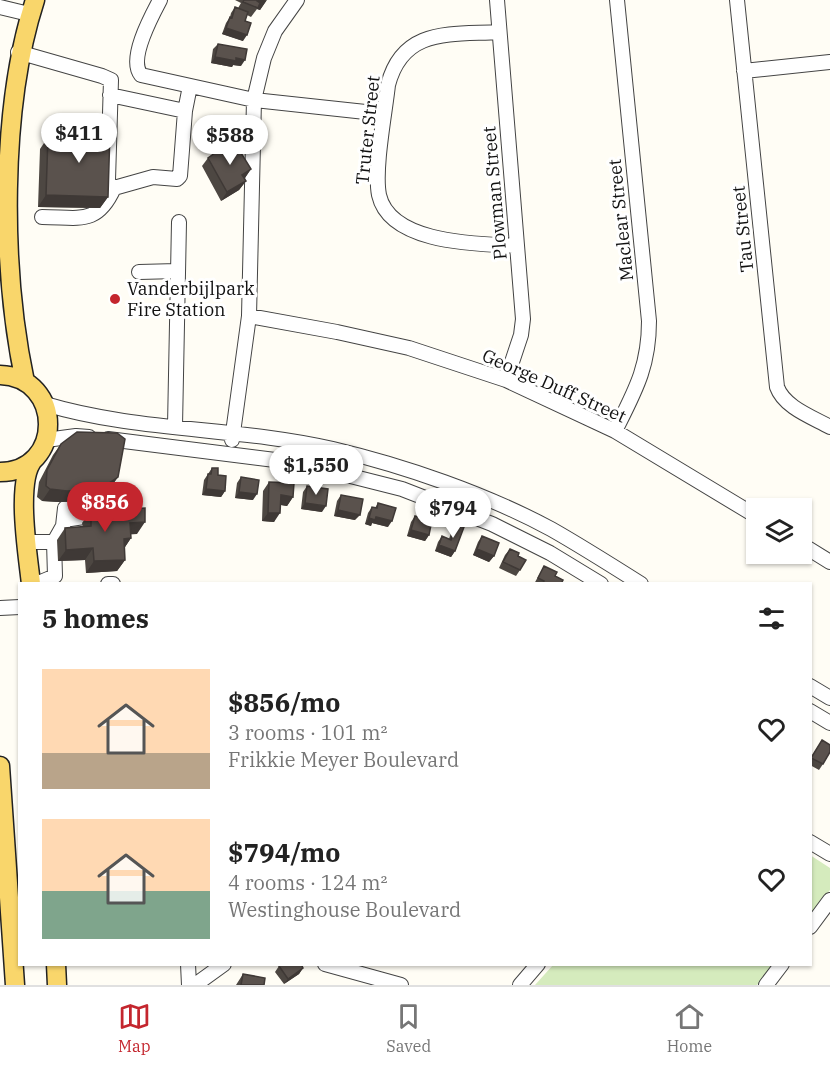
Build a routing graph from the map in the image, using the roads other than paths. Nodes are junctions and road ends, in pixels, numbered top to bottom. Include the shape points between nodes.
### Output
1 (160, 0) edge
2 (297, 0) edge
3 (497, 0) edge
4 (617, 0) edge
5 (737, 0) edge
6 (0, 7) edge
7 (32, 7) edge
8 (499, 32) junction
9 (18, 52) junction
10 (830, 62) edge
11 (744, 71) junction
12 (190, 87) junction
13 (110, 95) junction
14 (254, 100) junction
15 (185, 111) junction
16 (384, 114) junction
17 (114, 188) junction
18 (42, 217) dead end
19 (179, 222) dead end
20 (517, 246) junction
21 (177, 271) junction
22 (139, 272) dead end
23 (4, 277) edge
24 (249, 316) junction
25 (0, 375) edge
26 (506, 380) junction
27 (25, 382) junction
28 (45, 404) junction
29 (175, 426) junction
30 (830, 427) edge
31 (615, 431) junction
32 (233, 433) junction
33 (46, 440) junction
34 (231, 454) junction
35 (36, 457) junction
36 (0, 472) edge
37 (99, 505) dead end
38 (746, 510) edge
39 (27, 542) junction
40 (54, 542) junction
41 (812, 551) edge
42 (830, 562) edge
43 (59, 580) edge
44 (31, 582) edge
45 (598, 582) edge
46 (638, 582) edge
47 (18, 607) edge
48 (0, 608) edge
49 (812, 687) edge
50 (830, 698) edge
51 (812, 712) edge
52 (830, 723) edge
53 (0, 766) edge
54 (812, 843) edge
55 (830, 854) edge
56 (830, 900) edge
57 (812, 924) edge
58 (7, 962) edge
59 (56, 966) edge
60 (188, 966) edge
61 (221, 966) edge
62 (332, 966) edge
63 (536, 966) edge
64 (780, 966) edge
65 (15, 985) edge
66 (57, 985) edge
67 (189, 985) edge
68 (195, 985) edge
69 (401, 985) edge
70 (520, 985) edge
71 (766, 985) edge

1 - 12 street via 140,47 137,70 146,78
2 - 14 street via 275,31
3 - 8 street, Plowman Street
4 - 31 street, Maclear Street via 649,321 640,381
5 - 11 street, Tau Street
6 - 7 street
7 - 9 main road
8 - 16 street, Truter Street via 444,35 410,47 392,73
8 - 20 street, Plowman Street
9 - 13 street via 102,76 111,81
9 - 23 main road via 4,150
10 - 11 street
11 - 30 street, Tau Street via 777,387 789,403
12 - 14 street
12 - 15 street
13 - 15 street
13 - 17 street via 108,180
14 - 16 street
14 - 24 street
15 - 17 street via 180,176 153,177
16 - 20 street, Truter Street via 377,182 389,215 433,237
17 - 18 street via 105,206 93,216
19 - 21 street
20 - 26 street, Plowman Street via 523,319
21 - 22 street
21 - 29 street
23 - 27 main road
24 - 26 street, George Duff Street via 409,348
24 - 32 street
25 - 27 main road
26 - 31 street, George Duff Street
27 - 28 main road
28 - 29 street via 97,417
28 - 33 main road via 49,422
29 - 32 street
31 - 38 street, George Duff Street
32 - 34 street
32 - 46 street via 332,449 433,478 551,529
33 - 34 street via 90,437
33 - 35 main road
34 - 45 street via 299,463 402,489 492,524
35 - 36 main road via 17,470
35 - 39 main road via 26,476
37 - 40 street via 90,516 64,514
39 - 40 street
39 - 44 main road
40 - 43 street
41 - 42 street
47 - 48 street
49 - 50 street
51 - 52 street
53 - 58 main road
54 - 55 street
56 - 57 street
58 - 65 main road
59 - 66 main road
60 - 67 street
61 - 68 street
62 - 69 street
63 - 70 street
64 - 71 street

